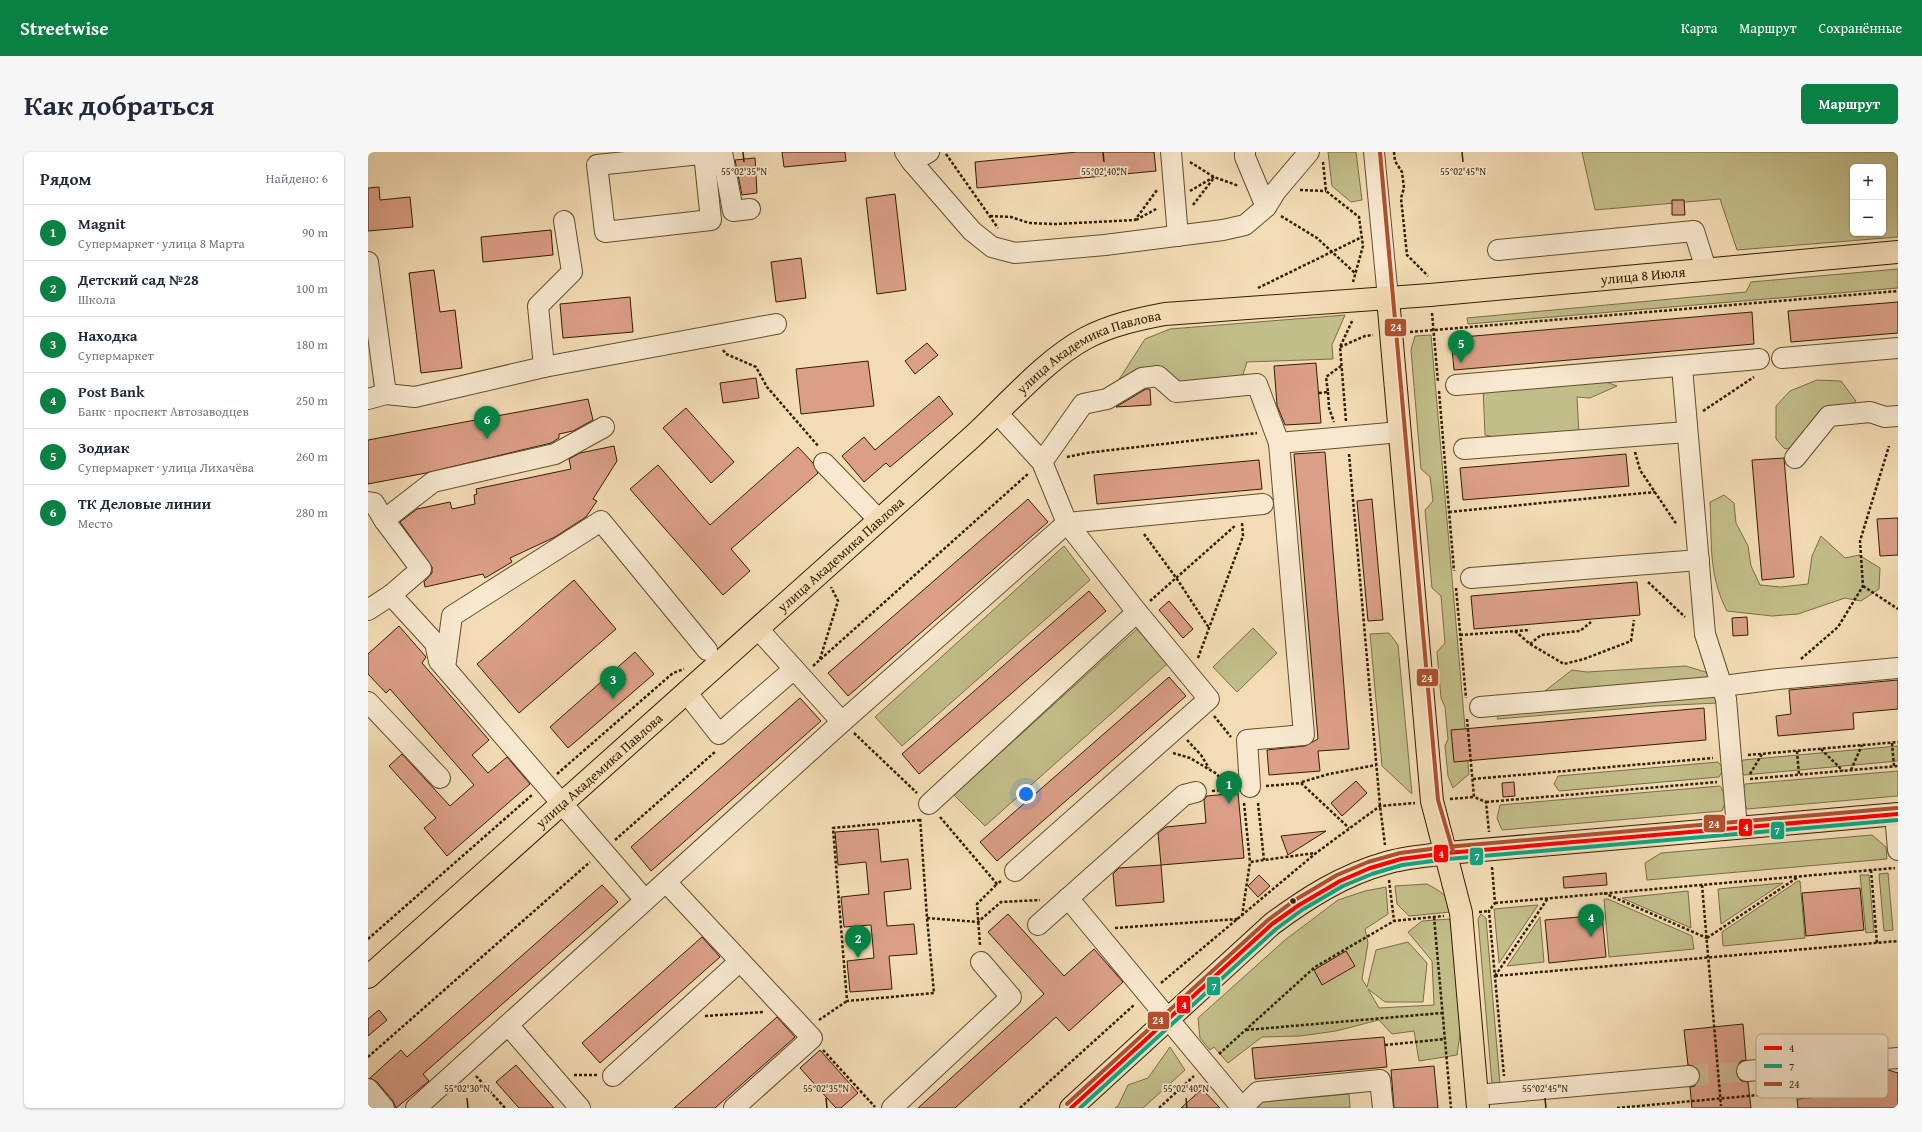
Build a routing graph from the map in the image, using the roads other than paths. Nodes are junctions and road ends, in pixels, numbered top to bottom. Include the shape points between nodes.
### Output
1 (929, 152) edge
2 (1245, 152) edge
3 (1374, 152) edge
4 (715, 153) edge
5 (1316, 156) edge
6 (908, 157) edge
7 (1172, 160) edge
8 (1266, 207) junction
9 (750, 209) dead end
10 (564, 221) dead end
11 (1178, 236) junction
12 (1498, 250) dead end
13 (1898, 252) edge
14 (368, 262) edge
15 (1706, 269) junction
16 (1388, 298) junction
17 (776, 324) dead end
18 (1898, 348) edge
19 (1782, 358) dead end
20 (544, 367) junction
21 (1682, 367) junction
22 (1758, 367) road end
23 (1456, 385) dead end
24 (377, 397) edge
25 (998, 414) junction
26 (1898, 416) edge
27 (1687, 427) junction
28 (604, 428) dead end
29 (1400, 432) junction
30 (1276, 437) junction
31 (1464, 449) dead end
32 (1795, 458) dead end
33 (1042, 462) junction
34 (824, 463) road end
35 (368, 502) edge
36 (1263, 504) dead end
37 (384, 520) junction
38 (879, 520) junction
39 (1067, 523) junction
40 (1699, 560) junction
41 (1460, 577) road end
42 (391, 595) junction
43 (368, 610) edge
44 (1137, 612) junction
45 (758, 629) junction
46 (707, 650) dead end
47 (445, 668) junction
48 (1898, 668) edge
49 (798, 673) junction
50 (1723, 686) junction
51 (686, 692) junction
52 (368, 702) edge
53 (1471, 708) road end
54 (842, 722) junction
55 (440, 778) dead end
56 (1250, 788) road end
57 (1196, 792) road end
58 (562, 803) junction
59 (929, 804) road end
60 (1896, 814) edge
61 (1737, 828) junction
62 (1898, 850) edge
63 (1447, 853) junction
64 (1015, 871) road end
65 (666, 882) junction
66 (1068, 898) junction
67 (645, 900) junction
68 (1038, 925) dead end
69 (739, 962) junction
70 (981, 962) road end
71 (370, 970) edge
72 (1168, 1019) junction
73 (508, 1025) junction
74 (1898, 1058) edge
75 (1888, 1059) edge
76 (1756, 1070) edge
77 (1747, 1071) tunnel mouth
78 (613, 1076) road end
79 (1689, 1076) tunnel mouth
80 (368, 1089) edge
81 (1477, 1101) edge
82 (384, 1108) edge
83 (416, 1108) edge
84 (580, 1108) edge
85 (734, 1108) edge
86 (892, 1108) edge
87 (1071, 1108) edge
88 (1242, 1108) edge
89 (1383, 1108) edge

1 - 6 street
2 - 8 street
3 - 16 street
4 - 4 street via 598,165 604,232 711,220
4 - 9 street via 733,211
5 - 8 street via 1276,191
6 - 11 street via 972,231 992,247 1015,253
7 - 11 street
8 - 11 street via 1245,224 1223,230
10 - 20 street via 572,272 538,306
12 - 15 street via 1694,231
13 - 15 main road, улица 8 Июля
14 - 24 street
15 - 16 main road, улица 8 Июля
16 - 25 main road, улица Академика Павлова via 1165,314 1128,321 1086,339 1056,359
16 - 29 main road
17 - 20 street
18 - 19 street
20 - 24 street via 415,397
21 - 22 street
21 - 23 street
21 - 27 street
25 - 33 street
25 - 38 main road, улица Академика Павлова
26 - 32 street via 1885,417 1870,412 1829,416
27 - 31 street via 1630,436
27 - 40 street
28 - 37 street via 555,454 433,482
29 - 30 street via 1341,431
29 - 63 main road via 1432,801
30 - 33 street via 1257,384 1176,392 1158,376 1142,378 1107,399 1083,404
30 - 56 street via 1304,735 1247,740
33 - 39 street
34 - 38 street
35 - 37 street via 374,503
36 - 39 street
37 - 42 street via 421,569
38 - 45 main road, улица Академика Павлова
39 - 44 street
39 - 54 street
40 - 41 street
40 - 50 street via 1705,634
42 - 43 street
42 - 47 street via 435,643 440,661
44 - 59 street
44 - 64 street via 1209,699
45 - 49 street
45 - 51 main road, улица Академика Павлова
46 - 47 street via 601,521 452,616
47 - 58 street
48 - 50 street
49 - 51 street via 719,734
49 - 54 street
50 - 53 street
50 - 61 street
51 - 58 main road, улица Академика Павлова
52 - 55 street
54 - 65 street
57 - 66 street via 1184,795
58 - 67 street
58 - 71 main road, улица Академика Павлова
60 - 61 main road
60 - 62 street
61 - 63 main road
63 - 72 main road via 1387,862 1355,873 1300,903 1272,924
63 - 81 main road via 1461,913
65 - 67 street
65 - 69 street
66 - 68 street
66 - 72 street
67 - 73 street
69 - 78 street
69 - 85 street via 808,1034
70 - 86 street via 1011,997
72 - 87 main road
72 - 88 street
73 - 83 street
73 - 84 street
74 - 75 street
76 - 77 street
79 - 81 street via 1505,1092
80 - 82 street
88 - 89 street via 1258,1092 1380,1080

